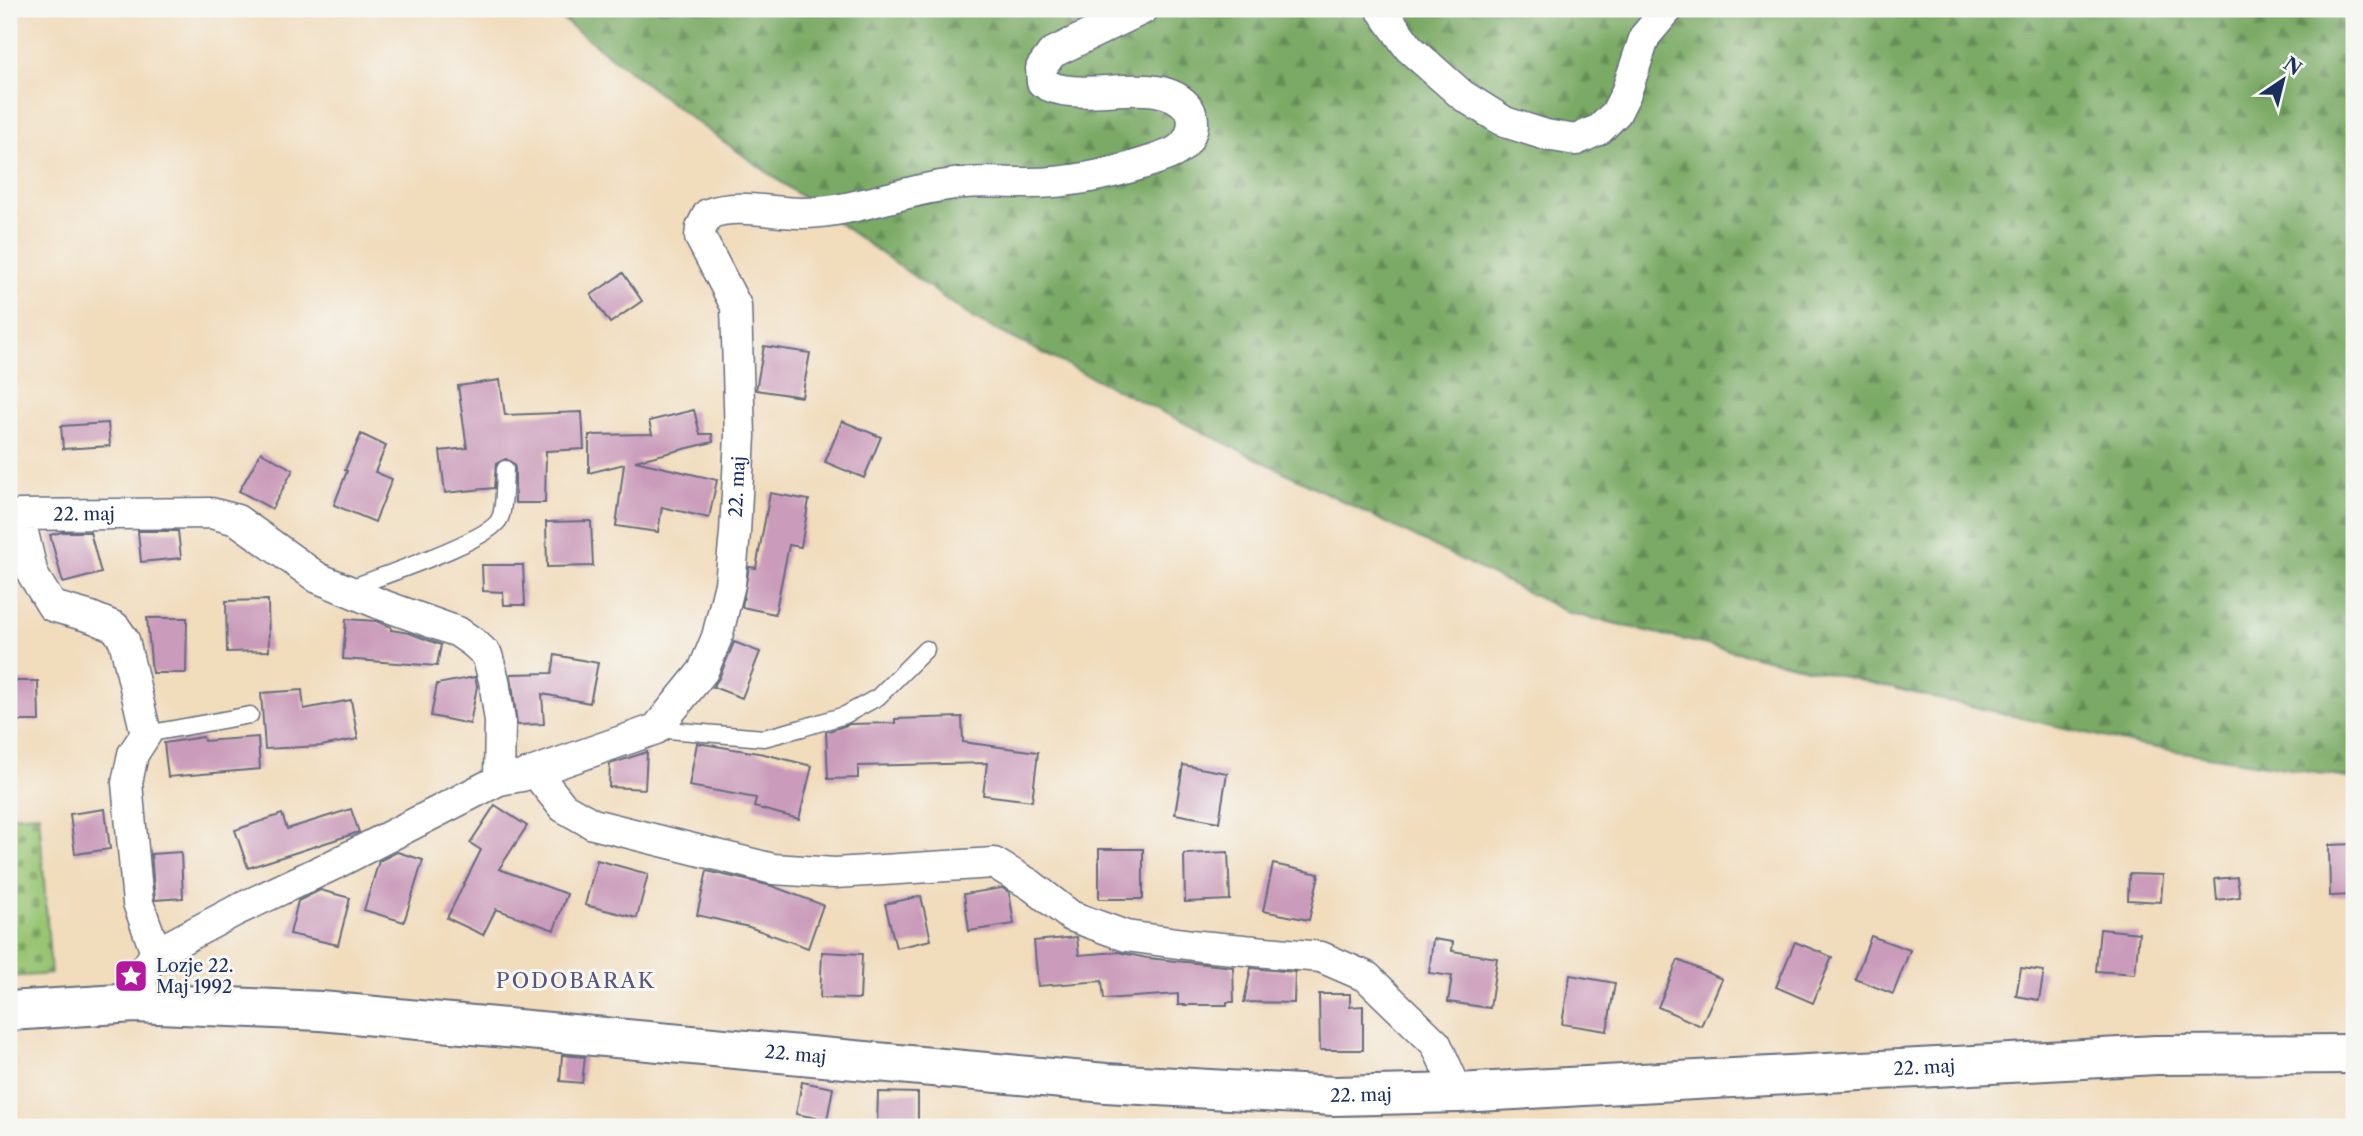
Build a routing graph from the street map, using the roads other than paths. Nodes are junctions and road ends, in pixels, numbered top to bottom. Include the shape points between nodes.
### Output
1 (1143, 9) edge
2 (1381, 9) edge
3 (1668, 9) edge
4 (505, 469) dead end
5 (14, 514) edge
6 (348, 589) junction
7 (926, 649) dead end
8 (250, 715) dead end
9 (656, 729) junction
10 (146, 734) junction
11 (535, 772) junction
12 (499, 780) junction
13 (156, 953) junction
14 (135, 1003) junction
15 (9, 1011) edge
16 (2354, 1054) edge
17 (1458, 1093) junction

1 - 9 street, 22. maj via 1052,53 1041,68 1042,82 1068,92 1167,94 1189,110 1193,127 1176,153 1112,173 1068,180 962,183 804,213 718,210 708,214 700,237 736,306 740,436 730,584 718,636 703,671
2 - 3 street via 1409,48 1462,96 1505,122 1576,140 1600,129 1616,113 1645,36
4 - 6 lane via 500,519 490,529 455,548
5 - 6 street, 22. maj via 211,513 237,520 318,578
5 - 10 street, 22. maj via 33,575 52,606 115,627 124,640
6 - 12 street, 22. maj via 458,632 487,654 500,721
7 - 9 lane via 878,697 845,715 802,729 764,738
8 - 10 lane
9 - 11 street
10 - 13 street via 133,754 127,783 138,903
11 - 12 street
11 - 17 street via 563,807 593,824 773,869 835,873 994,863 1071,916 1126,936 1321,957 1367,977 1436,1044
12 - 13 street
13 - 14 street via 145,969
14 - 15 main road, 22. maj
14 - 17 main road, 22. maj via 321,1011 1106,1083 1334,1096
16 - 17 main road, 22. maj via 2156,1055

